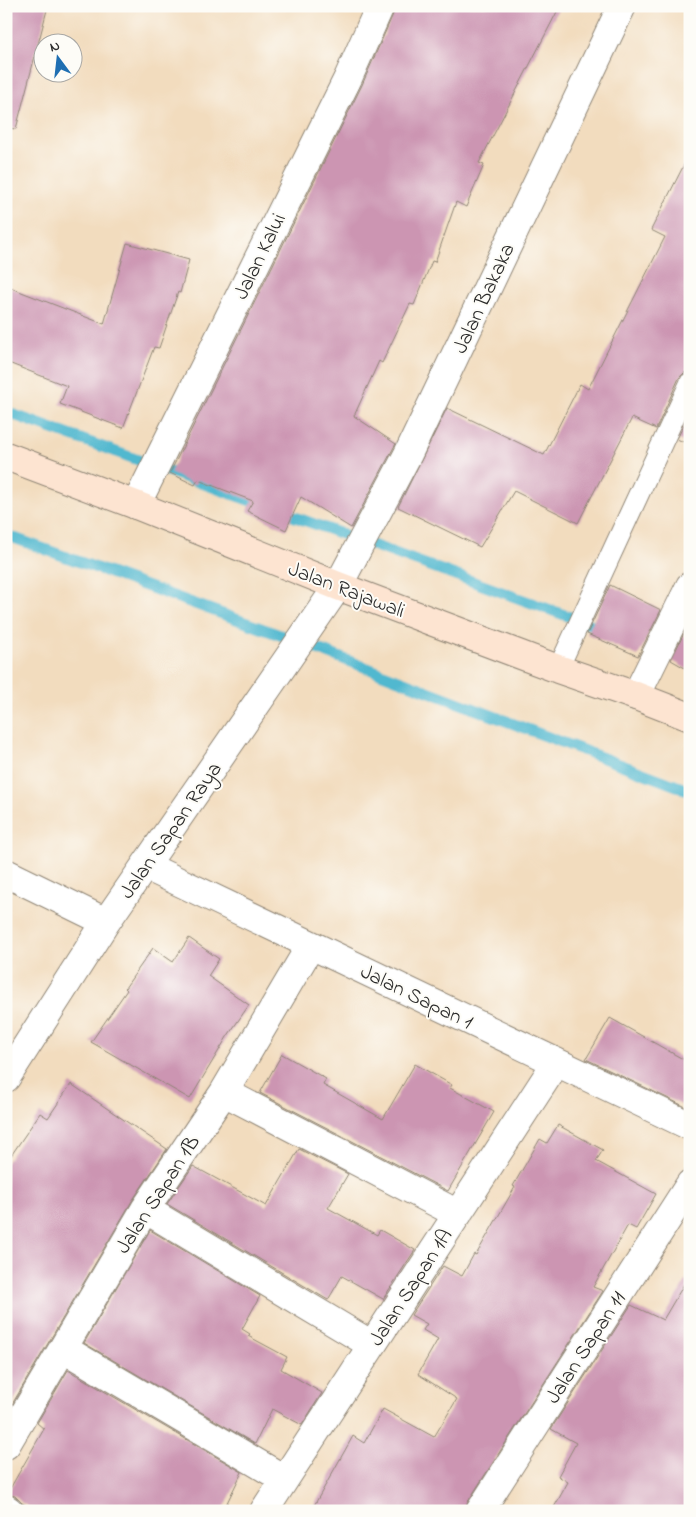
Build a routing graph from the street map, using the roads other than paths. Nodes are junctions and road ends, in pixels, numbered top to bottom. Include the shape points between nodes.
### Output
1 (380, 6) edge
2 (622, 6) edge
3 (690, 383) edge
4 (6, 456) edge
5 (136, 505) junction
6 (338, 586) junction
7 (690, 586) edge
8 (558, 670) junction
9 (636, 696) junction
10 (690, 717) edge
11 (146, 866) junction
12 (6, 873) edge
13 (106, 922) junction
14 (311, 945) junction
15 (556, 1063) junction
16 (6, 1078) edge
17 (224, 1092) junction
18 (690, 1126) edge
19 (690, 1184) edge
20 (145, 1209) junction
21 (458, 1214) junction
22 (372, 1345) junction
23 (64, 1349) junction
24 (6, 1445) edge
25 (284, 1480) junction
26 (264, 1511) edge
27 (480, 1511) edge

1 - 5 street, Jalan Kalui via 348,78
2 - 6 street, Jalan Bakaka via 408,454
3 - 8 lane
4 - 5 main road, Jalan Rajawali
5 - 6 main road, Jalan Rajawali
6 - 8 main road, Jalan Rajawali
6 - 11 street, Jalan Sapan Raya
7 - 9 street
8 - 9 main road, Jalan Rajawali
9 - 10 main road, Jalan Rajawali
11 - 13 street, Jalan Sapan Raya
11 - 14 street, Jalan Sapan 1
12 - 13 street
13 - 16 street, Jalan Sapan Raya
14 - 15 street, Jalan Sapan 1
14 - 17 street, Jalan Sapan 1B
15 - 18 street, Jalan Sapan 1
15 - 21 street, Jalan Sapan 1A
17 - 20 street, Jalan Sapan 1B
17 - 21 street
19 - 27 street, Jalan Sapan 11
20 - 22 street
20 - 23 street, Jalan Sapan 1B
21 - 22 street, Jalan Sapan 1A
22 - 25 street, Jalan Sapan 1A
23 - 24 street, Jalan Sapan 1B
23 - 25 street
25 - 26 street, Jalan Sapan 1A

